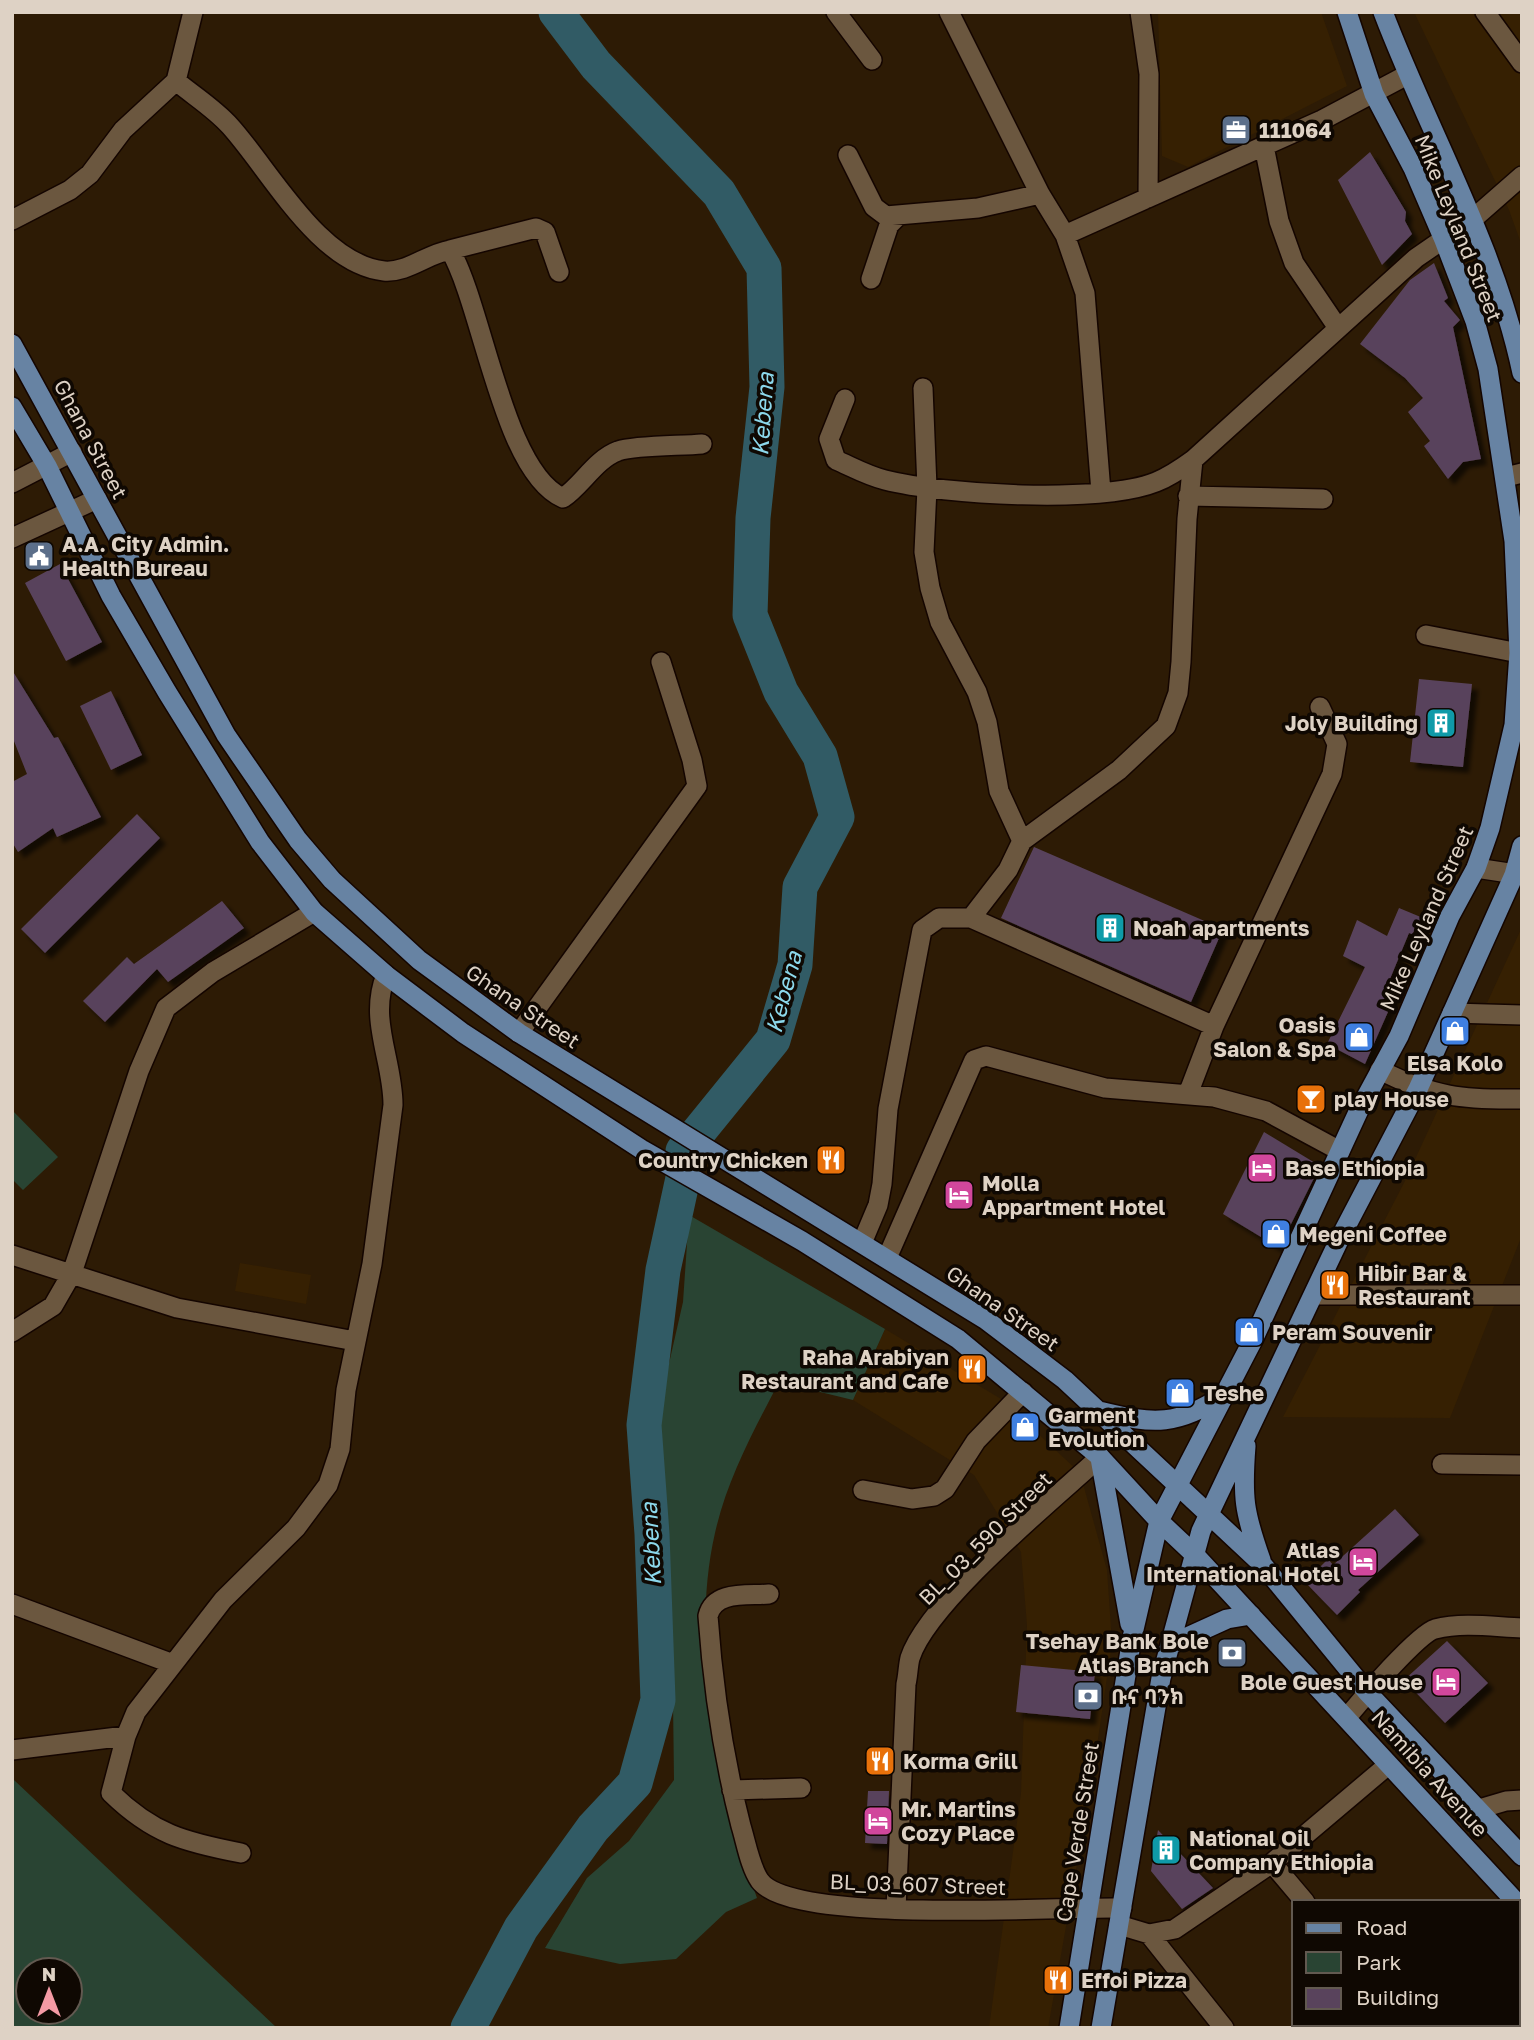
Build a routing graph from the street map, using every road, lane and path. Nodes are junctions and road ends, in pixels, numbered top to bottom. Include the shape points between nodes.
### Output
1 (193, 12) edge
2 (836, 12) edge
3 (949, 12) edge
4 (1140, 12) edge
5 (1347, 12) edge
6 (1383, 12) edge
7 (1485, 12) edge
8 (873, 60) dead end
9 (1522, 63) edge
10 (1407, 75) junction
11 (176, 81) junction
12 (1374, 93) junction
13 (1264, 146) junction
14 (848, 155) dead end
15 (1522, 176) edge
16 (1040, 194) junction
17 (1148, 198) junction
18 (898, 216) junction
19 (1474, 218) junction
20 (12, 220) edge
21 (1065, 235) junction
22 (1444, 240) junction
23 (450, 250) junction
24 (559, 272) dead end
25 (871, 279) dead end
26 (1338, 328) junction
27 (12, 344) edge
28 (1522, 373) edge
29 (923, 388) dead end
30 (845, 399) dead end
31 (12, 407) edge
32 (702, 444) dead end
33 (72, 452) junction
34 (1193, 460) junction
35 (47, 466) junction
36 (1514, 475) edge
37 (12, 483) edge
38 (927, 488) junction
39 (1101, 492) junction
40 (1188, 496) junction
41 (97, 499) junction
42 (1323, 499) dead end
43 (69, 510) junction
44 (12, 538) edge
45 (141, 579) junction
46 (111, 596) junction
47 (1426, 635) dead end
48 (1519, 653) junction
49 (661, 662) dead end
50 (1320, 707) dead end
51 (1022, 841) junction
52 (1522, 846) edge
53 (1476, 868) junction
54 (1518, 875) edge
55 (314, 912) junction
56 (971, 918) junction
57 (386, 975) junction
58 (1452, 1013) junction
59 (1522, 1014) edge
60 (1214, 1026) junction
61 (519, 1033) junction
62 (1380, 1070) junction
63 (589, 1077) junction
64 (1418, 1089) junction
65 (1188, 1094) junction
66 (1522, 1099) edge
67 (573, 1104) junction
68 (1340, 1151) junction
69 (862, 1243) junction
70 (12, 1255) edge
71 (887, 1258) junction
72 (72, 1273) junction
73 (1314, 1295) junction
74 (1522, 1295) edge
75 (12, 1332) edge
76 (355, 1341) junction
77 (1023, 1392) junction
78 (1226, 1393) junction
79 (1099, 1411) junction
80 (1247, 1433) junction
81 (1100, 1457) junction
82 (1442, 1464) dead end
83 (1522, 1465) edge
84 (1177, 1486) junction
85 (863, 1490) dead end
86 (1208, 1514) junction
87 (1159, 1521) junction
88 (1194, 1554) junction
89 (1262, 1564) junction
90 (769, 1594) dead end
91 (12, 1604) edge
92 (1251, 1615) junction
93 (1522, 1628) edge
94 (1132, 1638) junction
95 (1172, 1644) junction
96 (173, 1664) junction
97 (1367, 1692) junction
98 (1348, 1716) junction
99 (126, 1735) junction
100 (12, 1750) edge
101 (1388, 1765) junction
102 (801, 1788) dead end
103 (732, 1790) junction
104 (1522, 1800) edge
105 (1479, 1809) junction
106 (241, 1853) dead end
107 (1522, 1856) edge
108 (1272, 1863) junction
109 (1303, 1900) edge
110 (1514, 1900) edge
111 (1087, 1907) junction
112 (896, 1909) junction
113 (1120, 1916) junction
114 (1149, 1934) junction
115 (1069, 2028) edge
116 (1101, 2028) edge
117 (1224, 2028) edge

1 - 11 street
2 - 8 street
3 - 16 street
4 - 17 street via 1149,74
5 - 12 main road, Mike Leyland Street
6 - 10 main road, Mike Leyland Street
7 - 9 street
10 - 12 street
10 - 19 main road, Mike Leyland Street
11 - 20 street via 123,130 90,174 70,190
11 - 23 street via 228,123 299,217 339,251 385,271
12 - 13 street
12 - 22 main road, Mike Leyland Street
13 - 17 street
13 - 26 street via 1279,221 1294,264
14 - 18 street via 874,206 886,216
15 - 19 street
16 - 18 street via 978,208
16 - 21 street
17 - 21 street
18 - 25 street via 889,225
19 - 22 street
19 - 28 main road, Mike Leyland Street via 1505,306
21 - 39 street via 1089,316
22 - 26 street via 1416,258
22 - 36 main road, Mike Leyland Street via 1475,321
23 - 24 street via 536,228 545,232
23 - 32 street via 461,269 490,368 516,435 530,465 554,494 563,498 618,452
26 - 34 street
27 - 33 main road, Ghana Street
29 - 38 street
30 - 38 street via 829,439 836,460 883,480
31 - 35 main road
33 - 35 street
33 - 41 main road, Ghana Street
34 - 39 street via 1156,482
34 - 40 street
35 - 37 street
35 - 43 main road
36 - 48 main road, Mike Leyland Street
38 - 39 street
38 - 51 street via 924,552 930,588 940,622 977,692 999,791
40 - 42 street
40 - 51 street via 1181,662 1178,693 1166,726 1119,770
41 - 43 street
41 - 45 main road, Ghana Street
43 - 44 street
43 - 46 main road
45 - 46 main road
45 - 61 main road, Ghana Street via 226,735 298,840 384,931
46 - 55 main road via 260,842
47 - 48 street
48 - 53 main road, Mike Leyland Street via 1514,724
49 - 61 street via 697,786
50 - 60 street via 1337,744 1332,774
51 - 56 street via 1008,870
52 - 54 main road
53 - 54 street
53 - 62 main road, Mike Leyland Street
54 - 58 main road
55 - 57 main road
55 - 72 street via 213,971 166,1008 139,1071
56 - 60 street
56 - 69 street via 939,918 922,930 888,1109 878,1205
57 - 67 main road via 463,1033
57 - 76 street via 378,1008 393,1080 393,1105 372,1264
58 - 59 street
58 - 64 main road
60 - 65 street
61 - 63 main road, Ghana Street
62 - 64 street
62 - 68 main road, Mike Leyland Street
63 - 67 main road
63 - 69 main road, Ghana Street
64 - 66 street via 1457,1097
64 - 73 main road
65 - 68 street via 1266,1111
65 - 71 street via 1105,1088 999,1058 974,1060
67 - 77 main road via 958,1339
68 - 78 main road, Mike Leyland Street
69 - 71 main road, Ghana Street
70 - 72 street
71 - 79 main road, Ghana Street via 986,1320
72 - 75 street via 53,1306
72 - 76 street via 177,1307
73 - 74 street
73 - 80 main road
76 - 96 street via 340,1449 328,1485 296,1528 223,1600
77 - 81 main road
77 - 85 street via 976,1441 945,1489 934,1496 912,1499
78 - 79 main road via 1181,1419 1133,1420
78 - 84 main road, Mike Leyland Street
79 - 84 main road, Ghana Street
80 - 86 main road
80 - 89 main road via 1245,1517
81 - 87 main road
81 - 94 main road
81 - 112 street, BL_03_590 Street via 998,1550 939,1612 911,1657
82 - 83 street
84 - 86 main road, Ghana Street
84 - 87 main road, Mike Leyland Street
86 - 88 main road
86 - 89 main road, Namibia Avenue
87 - 88 main road
87 - 94 main road, Cape Verde Street
88 - 92 main road, Namibia Avenue
88 - 95 main road
89 - 97 main road, Namibia Avenue
90 - 103 street, BL_03_607 Street via 720,1598 708,1616 713,1692
91 - 96 street
92 - 95 main road via 1227,1619
92 - 98 main road, Namibia Avenue
93 - 97 street via 1460,1625 1432,1630
94 - 111 main road, Cape Verde Street
95 - 113 main road via 1149,1740
96 - 99 street via 136,1712
97 - 98 street
97 - 105 main road, Namibia Avenue
98 - 101 main road, Namibia Avenue
99 - 100 street
99 - 106 street via 111,1793 155,1828 184,1842
101 - 108 street
101 - 110 main road, Namibia Avenue
102 - 103 street
103 - 112 street, BL_03_607 Street via 760,1881 775,1893 806,1902
104 - 105 street
105 - 107 main road, Namibia Avenue
108 - 109 street
108 - 114 street via 1175,1929
111 - 112 street, BL_03_607 Street
111 - 113 street, BL_03_607 Street
111 - 115 main road, Cape Verde Street
113 - 114 street, BL_03_607 Street
113 - 116 main road
114 - 117 street

